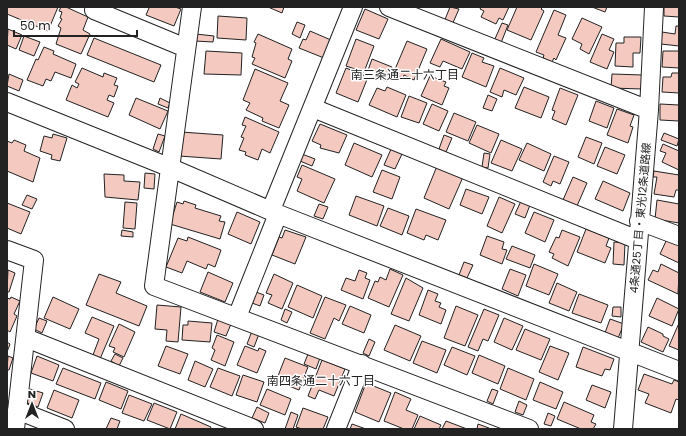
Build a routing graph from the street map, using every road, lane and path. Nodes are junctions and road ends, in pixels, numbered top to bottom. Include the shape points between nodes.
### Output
1 (192, 7) edge
2 (353, 7) edge
3 (389, 7) edge
4 (654, 7) edge
5 (94, 10) dead end
6 (186, 48) junction
7 (7, 102) edge
8 (313, 108) junction
9 (649, 110) junction
10 (171, 168) junction
11 (274, 212) junction
12 (640, 221) junction
13 (679, 236) edge
14 (638, 240) junction
15 (7, 250) edge
16 (237, 317) junction
17 (26, 338) junction
18 (628, 352) junction
19 (362, 364) junction
20 (679, 371) edge
21 (17, 410) junction
22 (15, 429) edge
23 (65, 429) edge
24 (254, 429) edge
25 (336, 429) edge
26 (529, 429) edge
27 (623, 429) edge

1 - 6 street
2 - 8 street
3 - 9 street
4 - 9 street, 4条通25丁目・東光12条道路線
5 - 6 street
6 - 10 street
7 - 10 street
8 - 11 street
8 - 14 street
9 - 12 street, 4条通25丁目・東光12条道路線
10 - 11 street
10 - 16 street via 154,286
11 - 16 street
11 - 18 street
12 - 13 street
12 - 14 street, 4条通25丁目・東光12条道路線
14 - 18 street, 4条通25丁目・東光12条道路線
15 - 17 street via 34,260
16 - 19 street
17 - 21 street
17 - 24 street
18 - 20 street
18 - 27 street, 4条通25丁目・東光12条道路線
19 - 25 street
19 - 26 street
21 - 22 street
21 - 23 street

